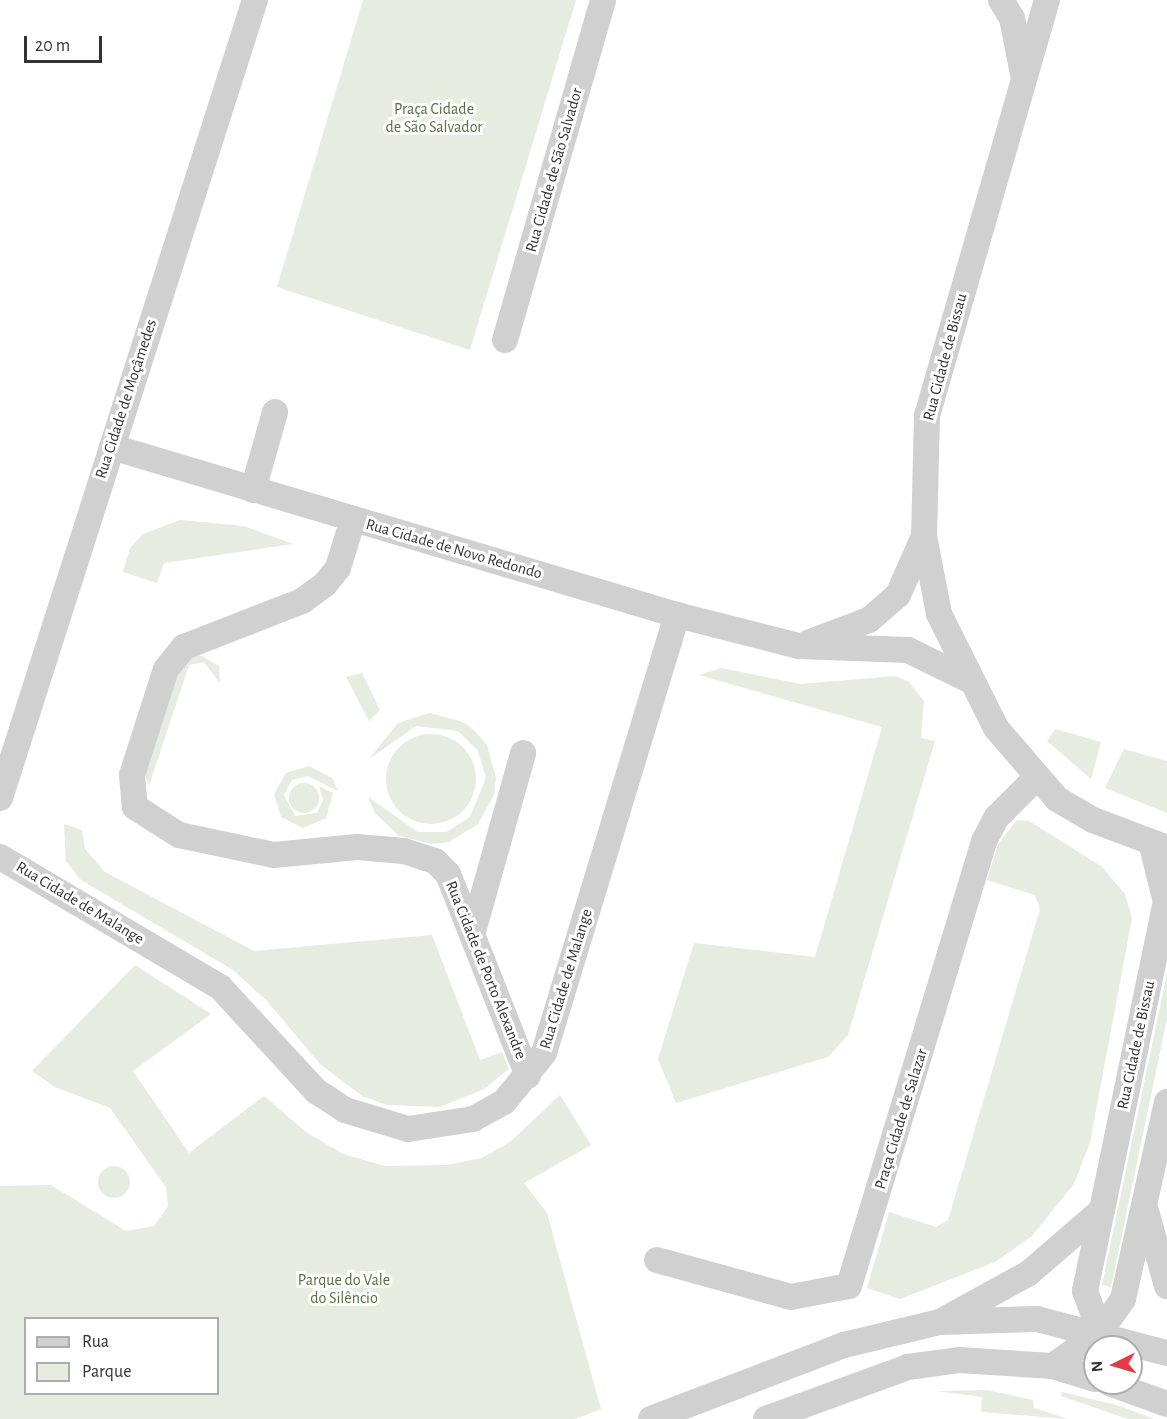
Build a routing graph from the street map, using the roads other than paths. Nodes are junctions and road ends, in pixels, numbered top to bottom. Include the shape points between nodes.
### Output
1 (255, 0) edge
2 (603, 0) edge
3 (1001, 0) edge
4 (1047, 0) edge
5 (1024, 78) junction
6 (505, 340) dead end
7 (274, 412) dead end
8 (111, 447) junction
9 (253, 490) junction
10 (353, 519) junction
11 (924, 536) junction
12 (677, 615) junction
13 (799, 646) junction
14 (967, 679) junction
15 (523, 753) dead end
16 (1037, 777) junction
17 (0, 798) edge
18 (1159, 847) edge
19 (0, 857) edge
20 (472, 935) junction
21 (528, 1076) junction
22 (1167, 1102) edge
23 (1102, 1210) junction
24 (1146, 1210) junction
25 (657, 1260) dead end
26 (1167, 1286) edge
27 (940, 1322) junction
28 (1087, 1335) edge
29 (1101, 1335) edge
30 (1105, 1335) edge
31 (1143, 1348) edge
32 (1083, 1350) edge
33 (1167, 1353) edge
34 (1053, 1366) junction
35 (1083, 1375) edge
36 (1143, 1394) edge
37 (1167, 1404) edge
38 (651, 1419) edge
39 (766, 1419) edge

1 - 8 street, Rua Cidade de Moçâmedes
2 - 6 street, Rua Cidade de São Salvador
3 - 5 street via 1012,18
4 - 5 street, Rua Cidade de Bissau
5 - 11 street, Rua Cidade de Bissau via 927,415
7 - 9 street
8 - 9 street, Rua Cidade de Novo Redondo
8 - 17 street, Rua Cidade de Moçâmedes
9 - 10 street, Rua Cidade de Novo Redondo
10 - 12 street, Rua Cidade de Novo Redondo
10 - 20 street, Rua Cidade de Porto Alexandre via 338,568 324,585 302,601 184,647 166,669 130,790 135,807 179,835 274,855 357,846 422,855 448,874
11 - 13 street via 898,595 869,620
11 - 14 street, Rua Cidade de Bissau via 939,614
12 - 13 street, Rua Cidade de Novo Redondo
12 - 21 street, Rua Cidade de Malange via 544,1053
13 - 14 street, Rua Cidade de Novo Redondo via 908,650
14 - 16 street, Rua Cidade de Bissau via 996,728
15 - 20 street
16 - 18 street, Rua Cidade de Bissau via 1058,799 1093,820
16 - 25 street, Praça Cidade de Salazar via 997,817 984,842 849,1286 791,1296
18 - 23 street, Rua Cidade de Bissau via 1166,902
19 - 21 street, Rua Cidade de Malange via 220,987 316,1090 345,1110 398,1127 441,1128 504,1102
20 - 21 street, Rua Cidade de Porto Alexandre
22 - 24 street
23 - 27 street via 1029,1273
23 - 29 street, Rua Cidade de Bissau via 1085,1291
24 - 26 street
24 - 30 street via 1123,1299
27 - 28 street via 1037,1319
27 - 38 street via 844,1345
31 - 33 street
32 - 34 street
34 - 35 street
34 - 39 street via 959,1360 908,1367
36 - 37 street

